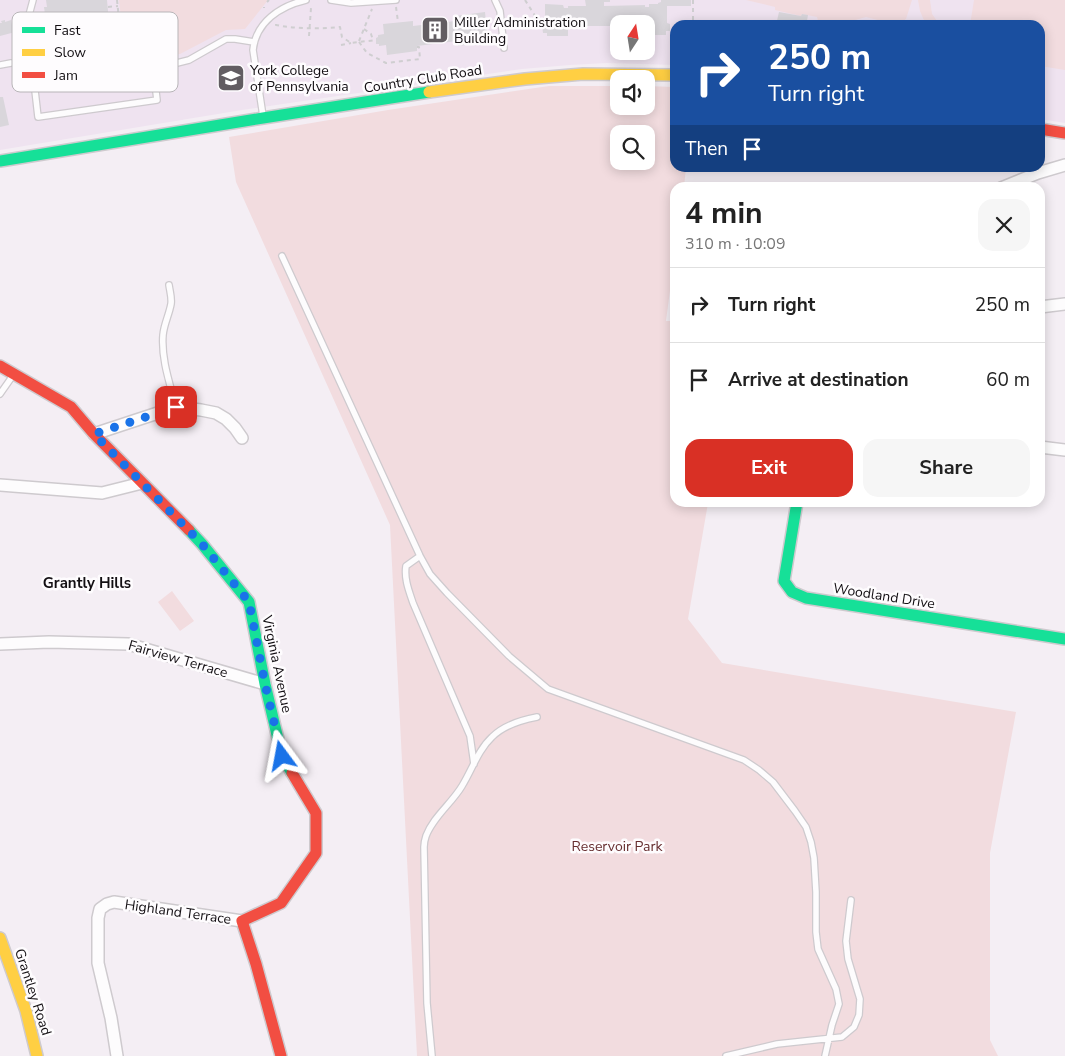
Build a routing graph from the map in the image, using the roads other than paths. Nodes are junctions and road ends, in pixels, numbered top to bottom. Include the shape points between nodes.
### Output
1 (331, 0) edge
2 (495, 0) edge
3 (307, 2) edge
4 (396, 3) edge
5 (254, 42) junction
6 (504, 48) dead end
7 (11, 63) dead end
8 (178, 63) edge
9 (0, 65) edge
10 (670, 75) edge
11 (35, 92) edge
12 (156, 92) edge
13 (263, 118) junction
14 (1045, 130) edge
15 (1065, 133) edge
16 (0, 161) edge
17 (1065, 165) edge
18 (1045, 171) edge
19 (1041, 172) edge
20 (1016, 182) edge
21 (282, 256) dead end
22 (169, 285) dead end
23 (1065, 304) edge
24 (1045, 306) edge
25 (0, 366) edge
26 (14, 374) junction
27 (0, 394) edge
28 (176, 407) junction
29 (94, 434) junction
30 (242, 438) dead end
31 (1045, 448) edge
32 (1065, 450) edge
33 (142, 483) junction
34 (0, 486) edge
35 (796, 507) edge
36 (420, 556) junction
37 (1065, 639) edge
38 (0, 644) edge
39 (265, 684) junction
40 (537, 716) dead end
41 (474, 764) junction
42 (851, 900) dead end
43 (242, 921) junction
44 (0, 938) edge
45 (829, 1038) junction
46 (37, 1056) edge
47 (117, 1056) edge
48 (282, 1056) edge
49 (432, 1056) edge
50 (726, 1056) edge
51 (825, 1056) edge

1 - 4 lane
2 - 6 lane via 500,11
3 - 5 lane via 284,8 271,17 262,25
5 - 8 lane via 226,39
5 - 13 lane
7 - 9 lane
10 - 13 street, Country Club Road via 583,74 525,79
11 - 12 lane via 38,117 157,100
13 - 16 street, Country Club Road
14 - 15 street
17 - 18 street
19 - 20 street
21 - 36 lane
22 - 28 lane via 171,304 163,348
23 - 24 street
25 - 26 street, Virginia Avenue
26 - 27 lane
26 - 29 street, Virginia Avenue via 71,408
28 - 29 street
28 - 30 street via 216,414 226,419
29 - 33 street, Virginia Avenue
31 - 32 street
33 - 34 street via 102,493
33 - 39 street, Virginia Avenue via 202,544 249,602
35 - 37 street, Woodland Drive via 784,581 792,592 806,598
36 - 41 lane via 406,566 407,586 470,736
36 - 45 lane via 430,574 447,593 509,656 548,688 744,760 772,782 795,811 811,842 818,949 836,989 839,1004
38 - 39 street, Fairview Terrace via 128,644
39 - 43 street, Virginia Avenue via 282,756 316,813 316,853 281,903
40 - 41 lane via 506,727 492,737
41 - 49 lane via 461,788 432,824 424,847 427,1003
42 - 45 lane via 846,941 860,999 859,1015 854,1027 842,1037
43 - 47 street, Highland Terrace via 114,902 100,909 98,963
43 - 48 street
44 - 46 street, Grantley Road via 26,1011
45 - 50 lane via 777,1044
45 - 51 lane

